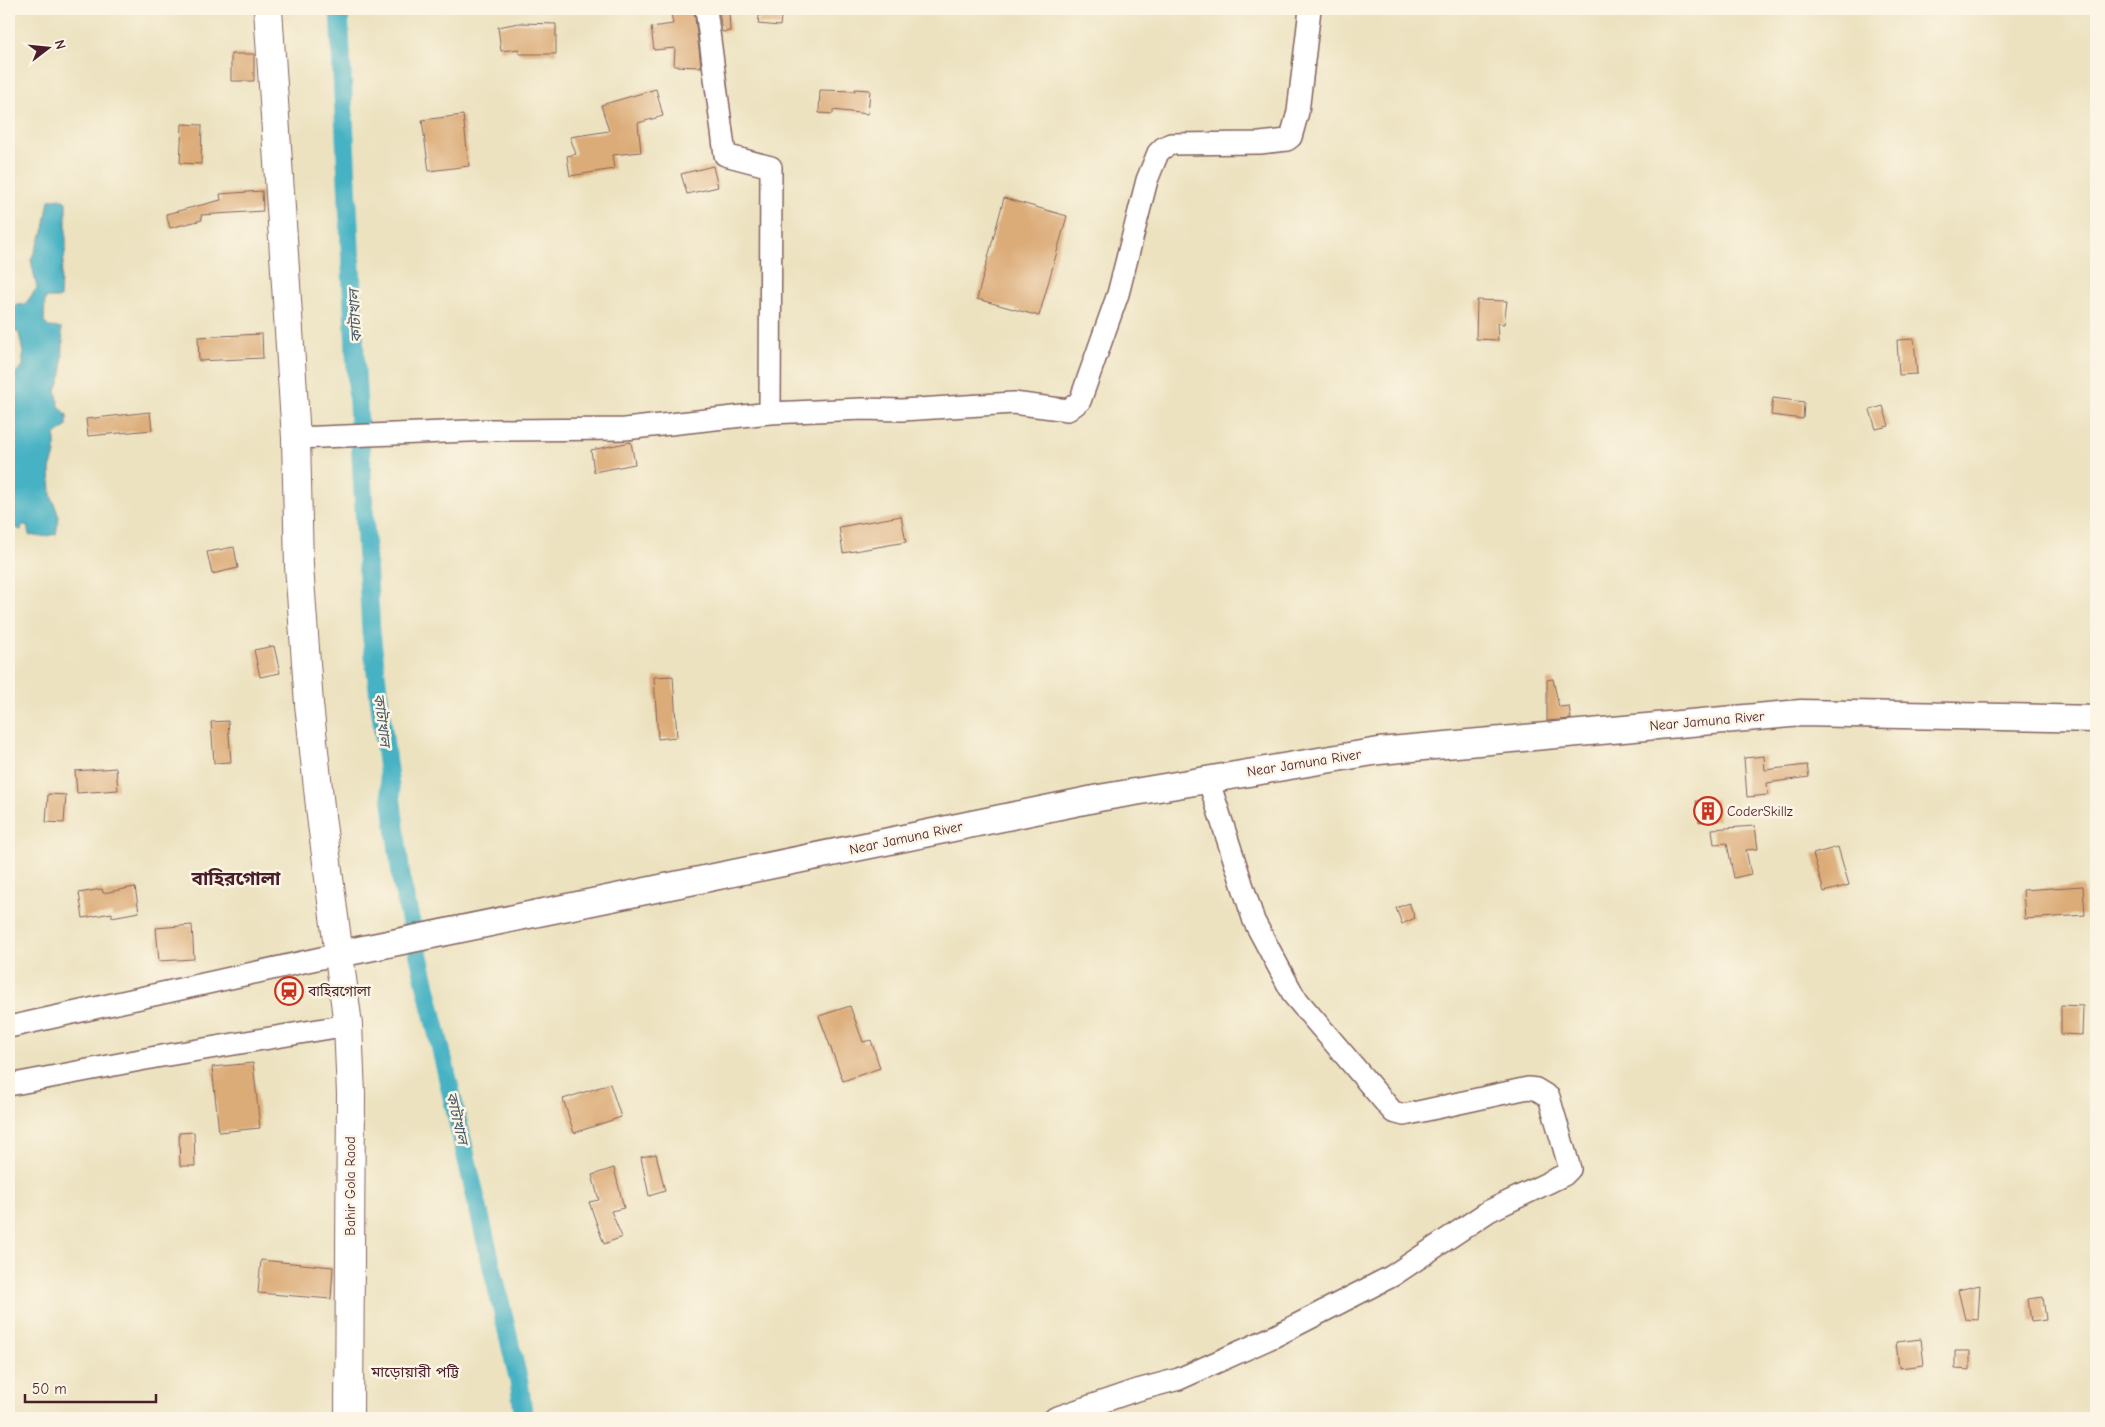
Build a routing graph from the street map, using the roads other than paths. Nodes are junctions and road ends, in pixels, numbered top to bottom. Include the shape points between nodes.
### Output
1 (268, 9) edge
2 (706, 9) edge
3 (1310, 9) edge
4 (770, 413) junction
5 (306, 438) junction
6 (2096, 719) edge
7 (1208, 779) junction
8 (350, 952) junction
9 (348, 1025) junction
10 (9, 1027) edge
11 (9, 1086) edge
12 (1061, 1417) edge
13 (348, 1418) edge

1 - 5 main road, Bahir Gola Raod
2 - 4 street via 725,155 771,167
3 - 4 street via 1298,112 1291,137 1260,144 1171,144 1158,153 1147,180 1118,294 1080,401 1073,408 1064,411 1013,403
4 - 5 street via 625,429 493,430
5 - 8 main road, Bahir Gola Raod via 300,566 309,704 321,816
6 - 7 street, Near Jamuna River via 1801,713 1379,751
7 - 8 street, Near Jamuna River via 1099,798
7 - 12 street via 1254,921 1294,996 1394,1112 1404,1116 1536,1088 1549,1097 1570,1169 1564,1176 1489,1211 1392,1276 1275,1336 1179,1379
8 - 9 main road, Bahir Gola Raod
8 - 10 street
9 - 11 street via 156,1057
9 - 13 main road, Bahir Gola Raod

